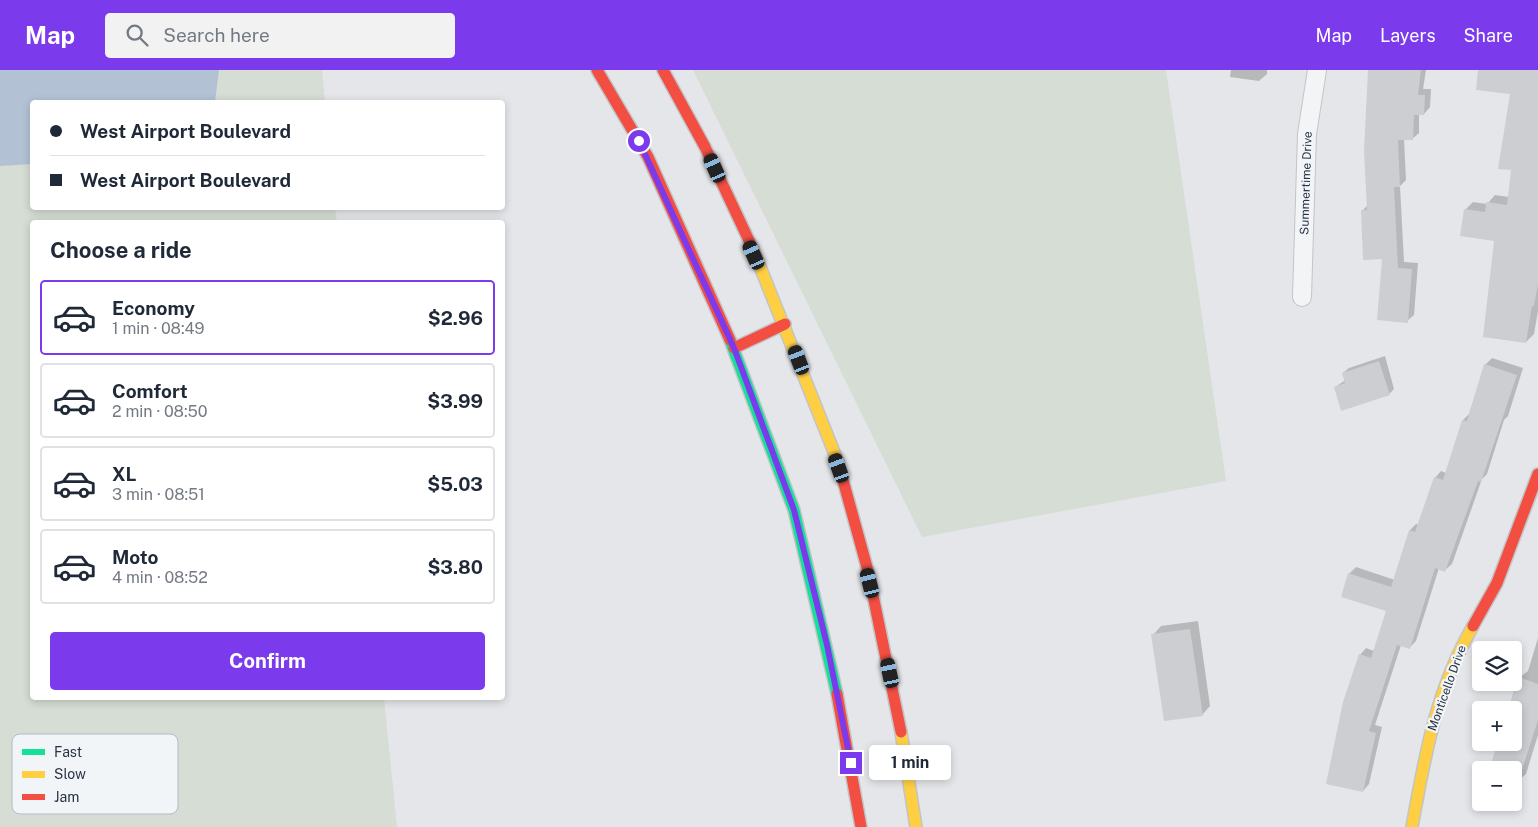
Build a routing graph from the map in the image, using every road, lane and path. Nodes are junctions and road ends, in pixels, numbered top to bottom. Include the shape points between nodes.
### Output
1 (596, 70) edge
2 (663, 70) edge
3 (1317, 70) edge
4 (1302, 297) dead end
5 (785, 324) junction
6 (734, 348) junction
7 (1538, 474) edge
8 (861, 827) edge
9 (916, 827) edge
10 (1412, 827) edge

1 - 6 main road via 648,157
2 - 5 main road via 700,133
3 - 4 street, Summertime Drive via 1307,134
5 - 6 main road
5 - 9 main road via 846,486 900,723
6 - 8 main road via 794,510 827,645
7 - 10 main road, Monticello Drive via 1497,583 1456,655 1429,734

